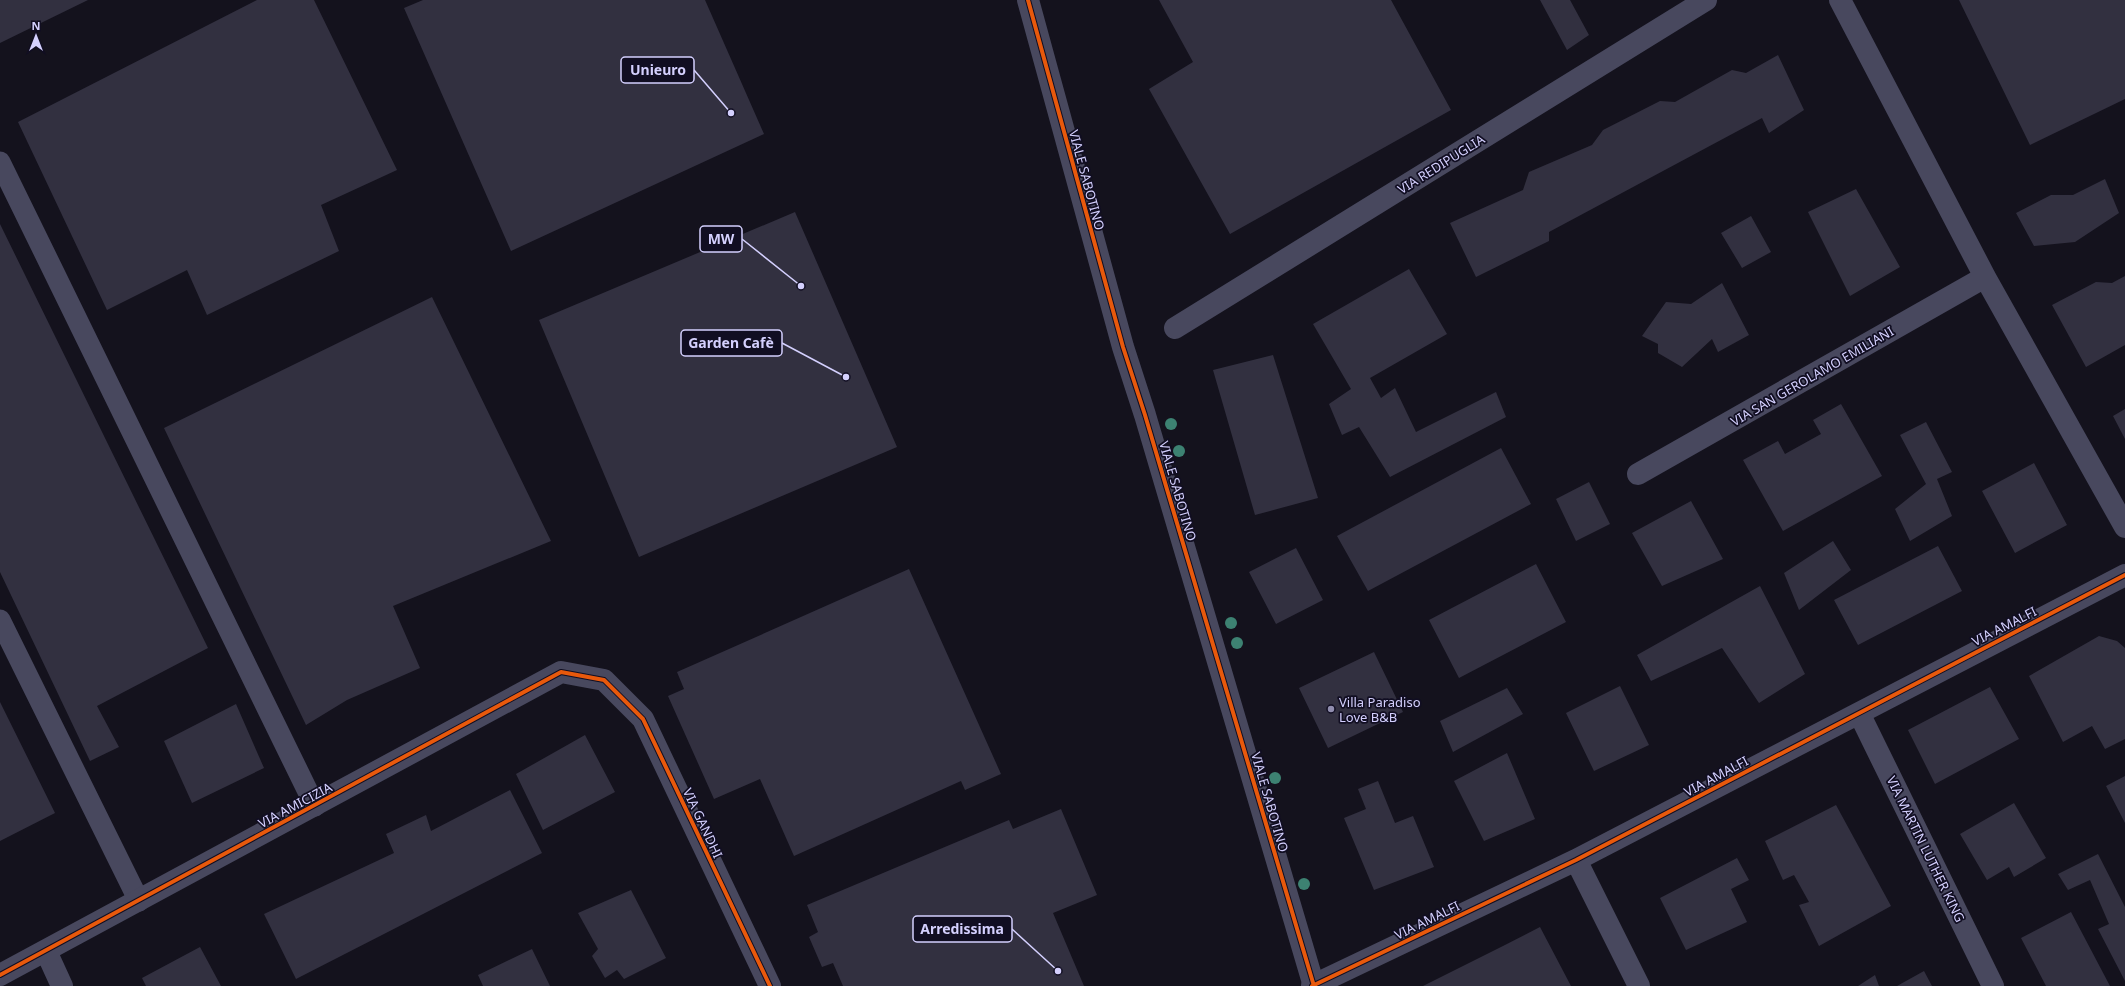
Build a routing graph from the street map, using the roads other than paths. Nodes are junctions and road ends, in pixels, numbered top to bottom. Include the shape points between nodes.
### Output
1 (1028, 0) edge
2 (1706, 0) edge
3 (1840, 0) edge
4 (0, 162) edge
5 (1985, 277) junction
6 (1175, 328) dead end
7 (1638, 474) dead end
8 (2125, 527) edge
9 (2125, 575) edge
10 (0, 620) edge
11 (604, 680) joint
12 (1859, 713) junction
13 (315, 806) junction
14 (1576, 860) junction
15 (139, 901) junction
16 (46, 951) junction
17 (0, 975) edge
18 (62, 986) edge
19 (770, 986) edge
20 (1313, 986) edge
21 (1639, 986) edge
22 (1993, 986) edge

1 - 20 street, VIALE SABOTINO via 1123,347
2 - 6 street, VIA REDIPUGLIA
3 - 5 street
4 - 13 lane
5 - 7 street, VIA SAN GEROLAMO EMILIANI
5 - 8 street
9 - 12 street, VIA AMALFI
10 - 15 lane
11 - 13 street, VIA AMICIZIA via 561,672
11 - 19 street, VIA GANDHI via 643,719
12 - 14 street, VIA AMALFI
12 - 22 street, VIA MARTIN LUTHER KING
13 - 15 street, VIA AMICIZIA
14 - 20 street, VIA AMALFI
14 - 21 street
15 - 16 street, VIA AMICIZIA
16 - 17 street, VIA AMICIZIA
16 - 18 street

